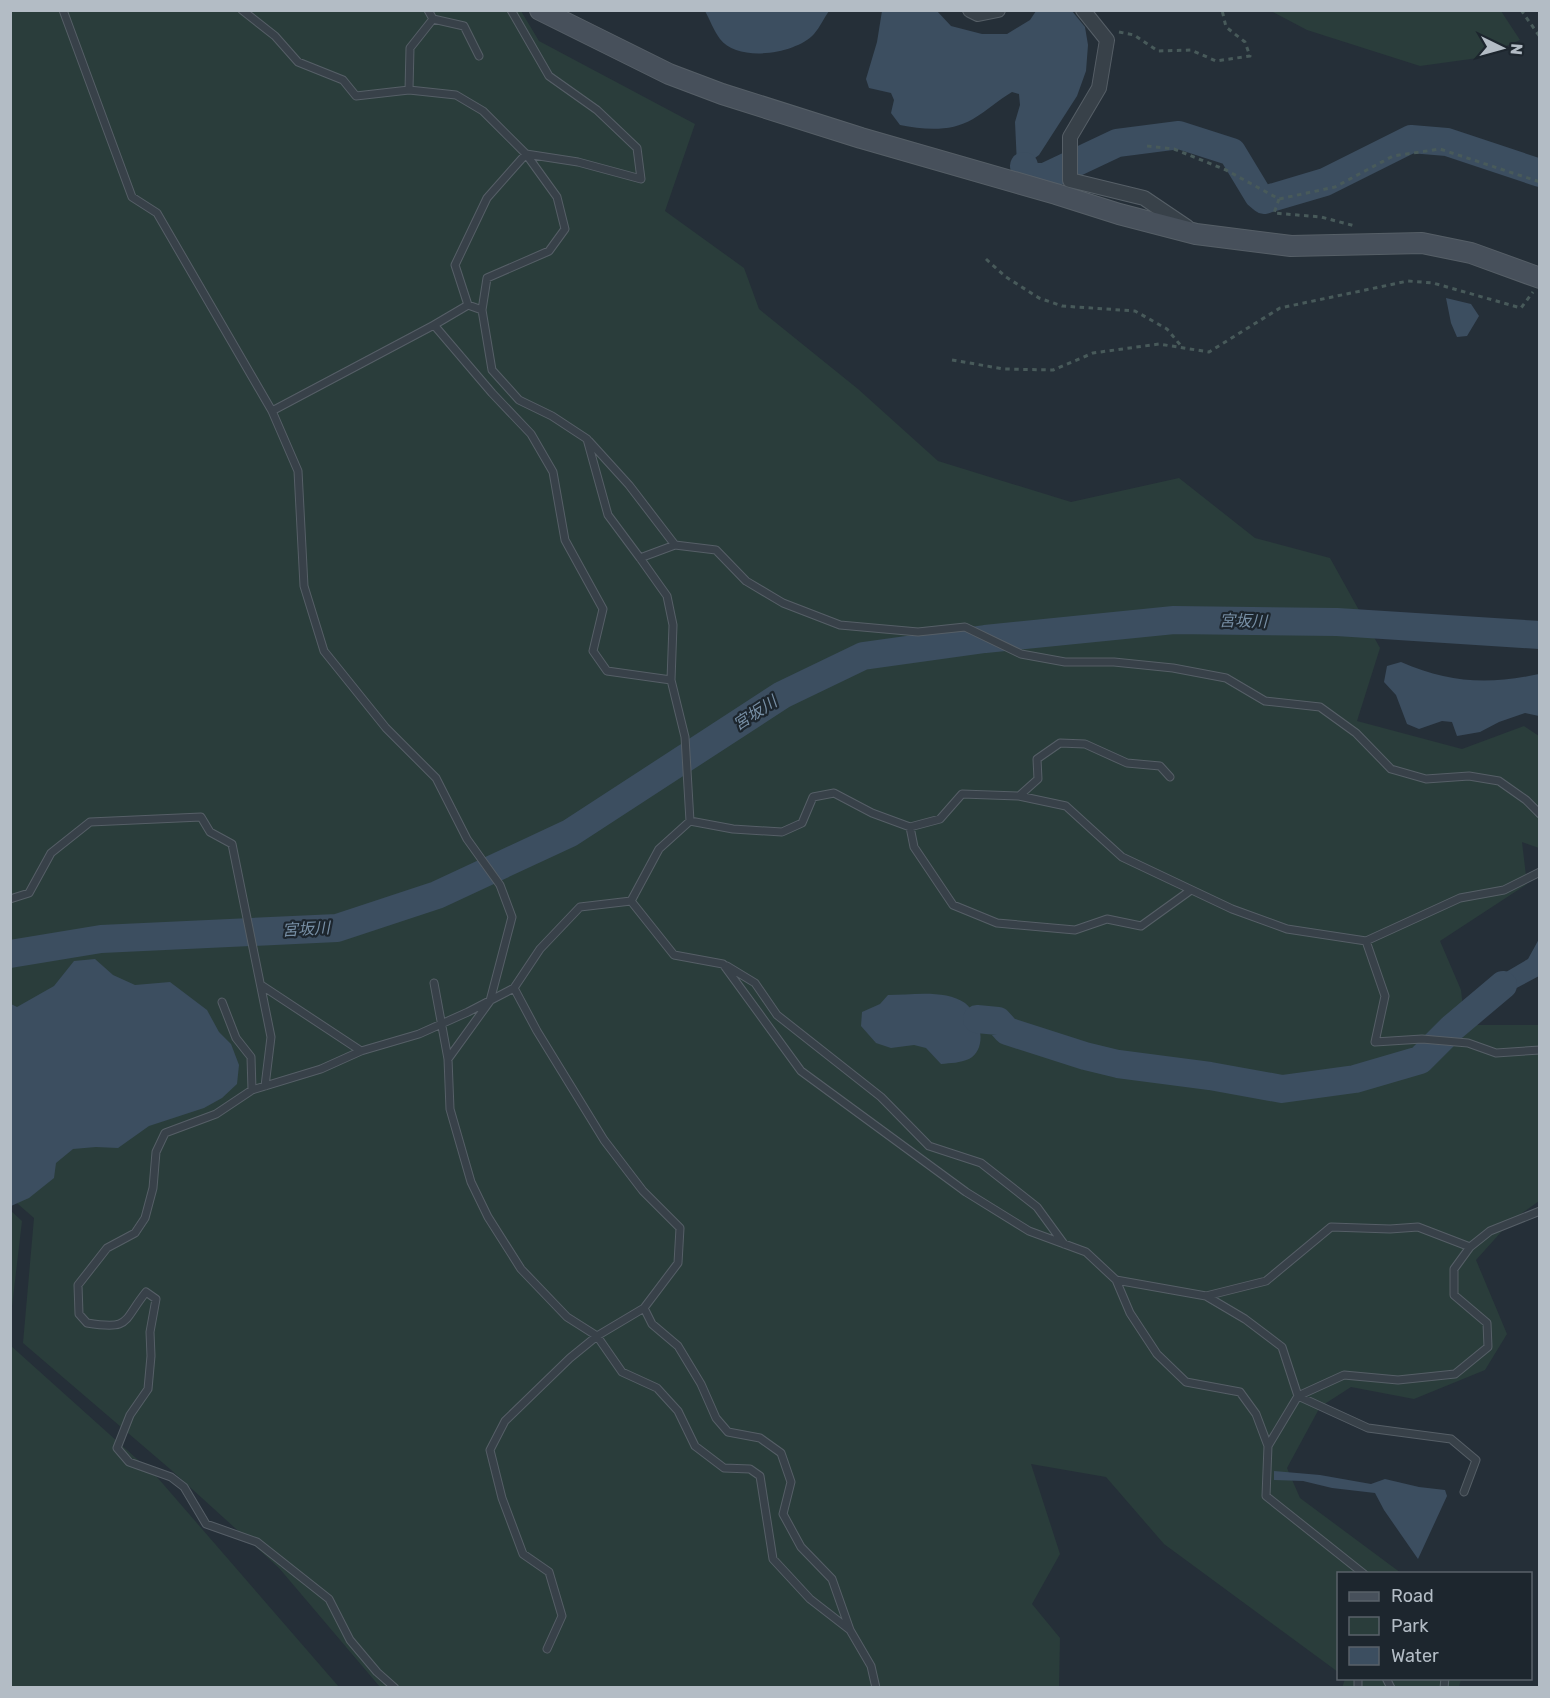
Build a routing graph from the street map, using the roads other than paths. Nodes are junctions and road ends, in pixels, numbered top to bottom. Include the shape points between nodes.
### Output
1 (63, 10) edge
2 (242, 10) edge
3 (428, 10) edge
4 (511, 10) edge
5 (540, 10) edge
6 (970, 10) edge
7 (998, 10) edge
8 (1083, 10) edge
9 (433, 19) junction
10 (479, 56) dead end
11 (409, 90) junction
12 (526, 154) junction
13 (1196, 234) junction
14 (1536, 285) edge
15 (468, 305) junction
16 (482, 310) junction
17 (434, 325) junction
18 (272, 411) junction
19 (587, 439) junction
20 (675, 546) junction
21 (640, 558) junction
22 (671, 680) junction
23 (1170, 777) dead end
24 (1019, 796) junction
25 (1539, 814) edge
26 (690, 821) junction
27 (910, 827) junction
28 (1539, 872) edge
29 (1191, 890) junction
30 (10, 899) edge
31 (631, 901) junction
32 (1366, 941) junction
33 (723, 964) junction
34 (434, 983) dead end
35 (261, 985) junction
36 (514, 988) junction
37 (490, 1001) junction
38 (222, 1002) dead end
39 (440, 1024) junction
40 (1539, 1050) edge
41 (362, 1051) junction
42 (448, 1059) junction
43 (265, 1086) junction
44 (252, 1090) junction
45 (1539, 1211) edge
46 (1064, 1244) junction
47 (1470, 1247) junction
48 (1116, 1280) junction
49 (1206, 1296) junction
50 (644, 1308) junction
51 (597, 1336) junction
52 (1298, 1396) junction
53 (1268, 1446) junction
54 (1464, 1492) dead end
55 (1361, 1572) edge
56 (850, 1629) junction
57 (547, 1649) dead end
58 (395, 1688) edge
59 (876, 1688) edge

1 - 18 lane via 132,197 157,213
2 - 11 lane via 275,36 298,62 343,80 357,96
3 - 9 lane
4 - 12 lane via 549,76 597,110 637,148 641,179 578,162
5 - 13 street via 669,74 722,94
6 - 7 street via 978,14
8 - 13 street via 1107,40 1099,88 1070,137 1070,180 1144,198
9 - 10 lane via 464,26
9 - 11 lane via 410,48
11 - 12 lane via 456,95 483,111
12 - 15 lane via 487,198 455,265
12 - 16 lane via 557,196 565,229 549,251 486,278
13 - 14 street via 1292,246 1422,243 1471,253
15 - 16 lane
15 - 17 lane
16 - 19 lane via 492,370 519,400
17 - 18 lane
17 - 22 lane via 531,434 553,472 565,540 603,609 593,651 607,671
18 - 37 lane via 298,471 304,586 324,651 386,728 436,778 467,839 500,885 512,917
19 - 20 lane via 630,485
19 - 21 lane via 608,515
20 - 21 lane
20 - 25 lane via 716,550 746,581 774,598 840,625 918,632 965,627 1021,654 1065,662 1173,668 1226,678 1265,701 1320,706 1356,733 1391,769 1426,779 1469,776 1499,781
21 - 22 lane via 667,596 673,625
22 - 26 lane via 685,737
23 - 24 lane via 1160,766 1126,763 1085,744 1060,743 1037,759 1038,779
24 - 27 lane via 962,794 940,819
24 - 29 lane via 1066,806 1122,857
26 - 27 lane via 782,832 802,823 813,797 834,793
26 - 31 lane via 659,849
27 - 29 lane via 914,847 953,905 997,923 1075,930 1107,920 1141,926
28 - 32 lane via 1504,890 1460,898
29 - 32 lane via 1287,930
30 - 35 lane via 29,893 51,854 90,822 201,817 210,832 232,844
31 - 33 lane via 674,955
31 - 36 lane via 580,907 540,949
32 - 40 lane via 1385,996 1375,1042 1422,1039 1468,1043 1496,1053
33 - 46 lane via 801,1071 966,1192 1029,1231
33 - 46 lane via 755,983 777,1015 881,1097 929,1146 981,1163 1037,1207
34 - 39 lane
35 - 41 lane
35 - 43 lane via 271,1037
36 - 37 lane
36 - 50 lane via 604,1140 643,1191 680,1228 678,1263
37 - 39 lane
37 - 42 lane
38 - 44 lane via 236,1038 251,1057
39 - 41 lane
39 - 42 lane
41 - 43 lane via 321,1069
42 - 51 lane via 450,1109 471,1182 488,1217 521,1269 567,1317
43 - 44 lane
44 - 58 lane via 216,1114 165,1133 156,1152 145,1218 135,1233 107,1248 78,1285 79,1314 87,1323 111,1327 128,1321 146,1292 156,1299 150,1332 148,1389 130,1415 117,1448 129,1462 171,1477 184,1487 206,1524 257,1542 329,1599 350,1640
45 - 47 lane via 1490,1231
46 - 48 lane via 1086,1252
47 - 49 lane via 1418,1227 1331,1227 1266,1281
47 - 52 lane via 1454,1269 1454,1295 1487,1323 1488,1347 1455,1374 1398,1380 1344,1375
48 - 49 lane
48 - 53 lane via 1130,1313 1157,1354 1186,1382 1240,1392 1256,1414
49 - 52 lane via 1282,1347
50 - 51 lane
50 - 56 lane via 652,1324 678,1346 716,1418 728,1432 760,1438 781,1453 791,1482 783,1514 801,1546 832,1580
51 - 56 lane via 622,1372 657,1388 678,1411 694,1446 724,1468 750,1469 760,1476 773,1559 810,1599
51 - 57 lane via 506,1421 490,1450 502,1498 523,1554 549,1572 562,1616
52 - 53 lane
52 - 54 lane via 1368,1428 1451,1439 1476,1460
53 - 55 lane via 1266,1496
56 - 59 lane via 871,1666

